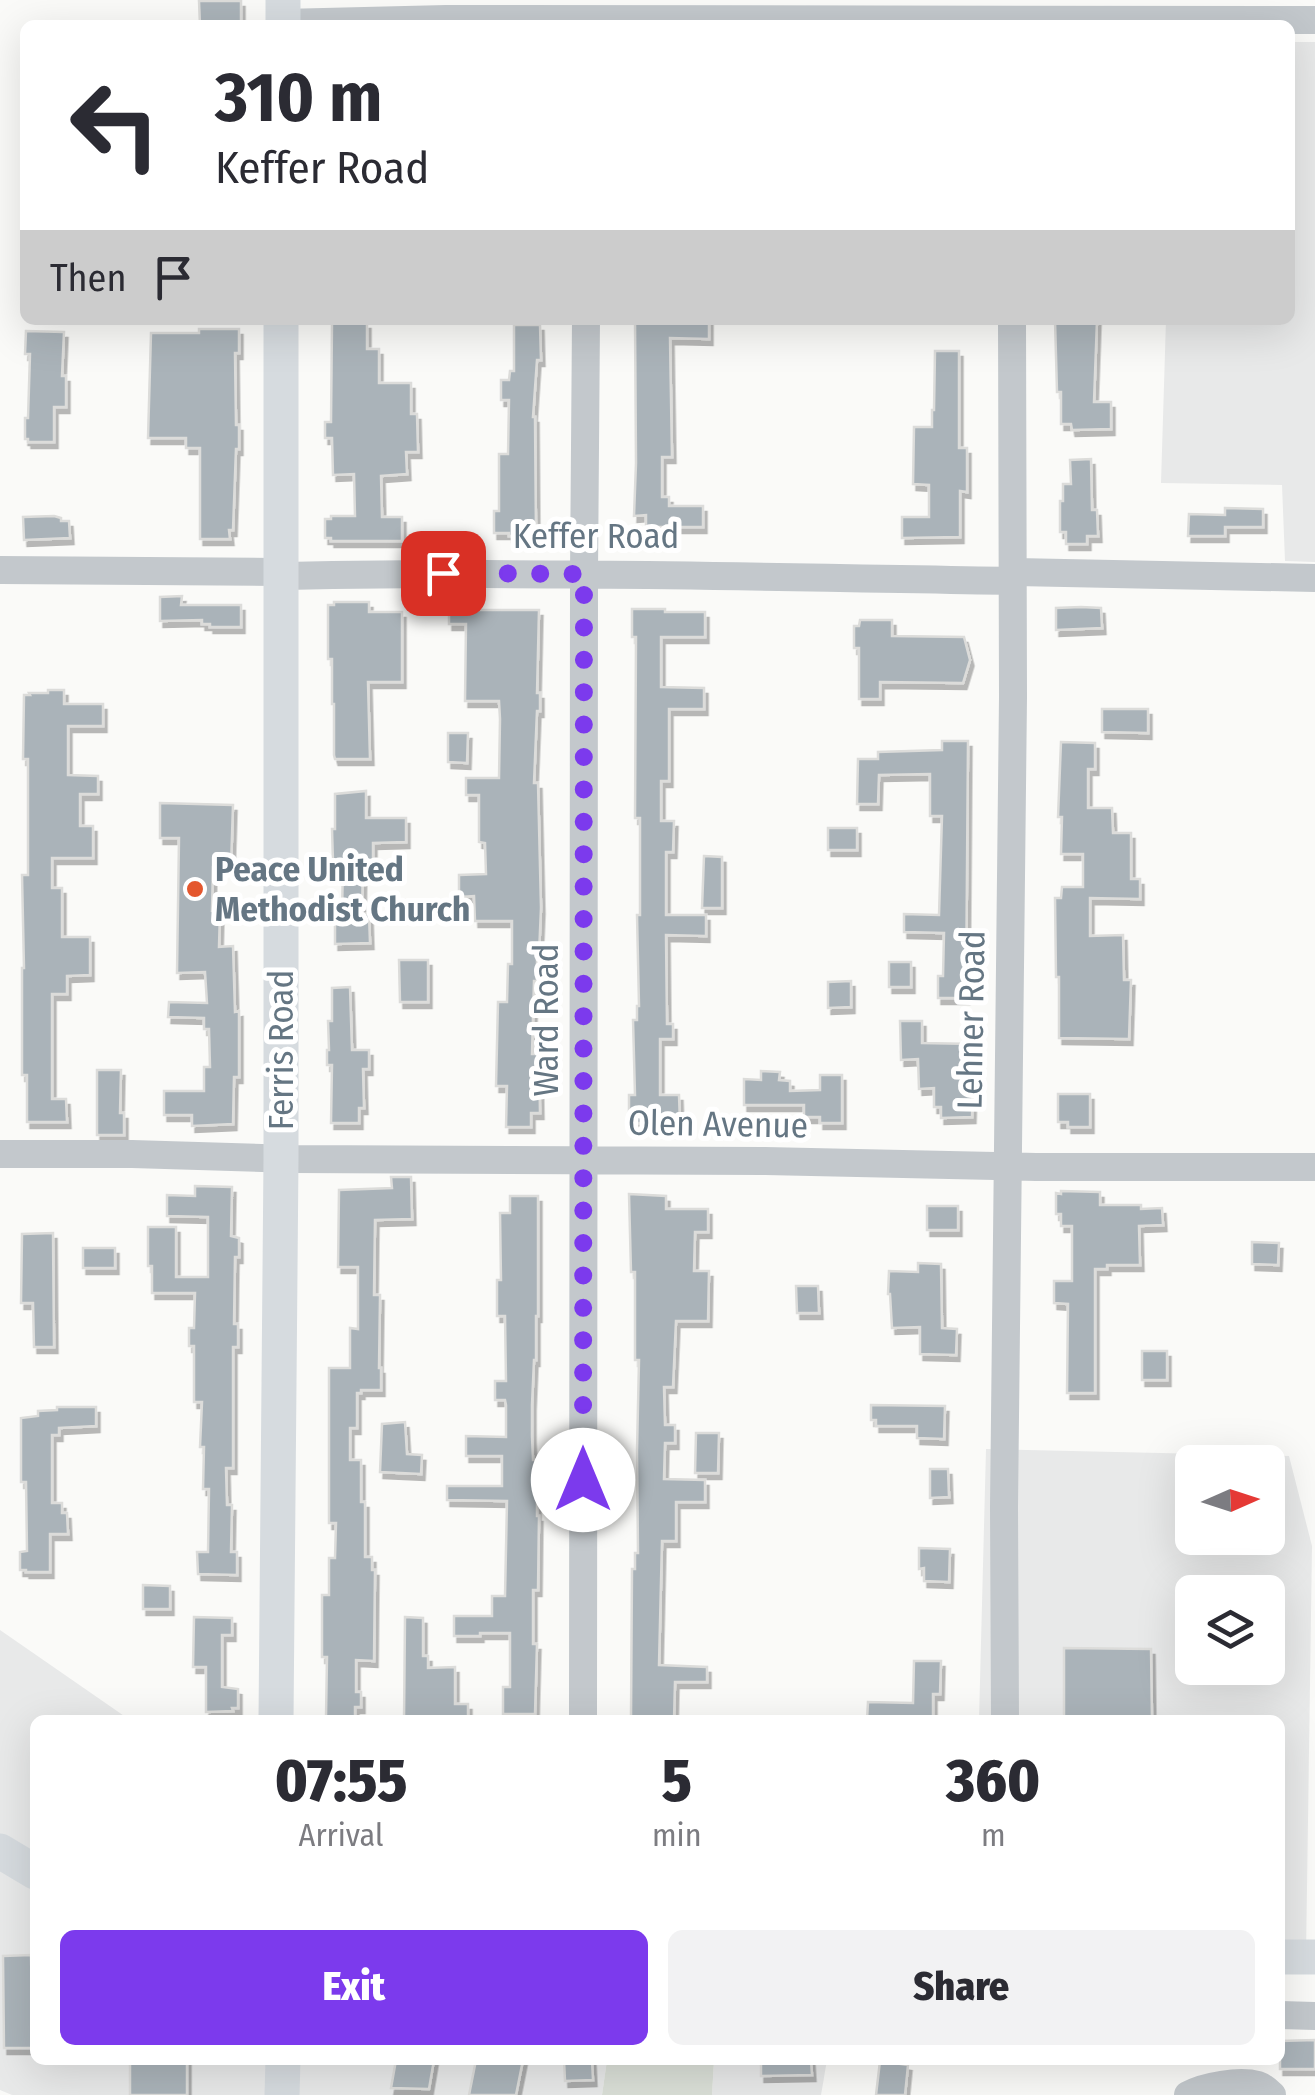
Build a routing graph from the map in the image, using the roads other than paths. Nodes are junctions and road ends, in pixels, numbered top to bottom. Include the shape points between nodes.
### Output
1 (1012, 15) edge
2 (283, 16) edge
3 (583, 16) edge
4 (1315, 20) edge
5 (281, 325) edge
6 (586, 325) edge
7 (1012, 325) edge
8 (0, 570) edge
9 (280, 574) junction
10 (584, 574) junction
11 (1012, 576) junction
12 (1315, 578) edge
13 (0, 1154) edge
14 (281, 1158) junction
15 (583, 1160) junction
16 (1007, 1166) junction
17 (1315, 1167) edge
18 (276, 1715) edge
19 (582, 1715) edge
20 (1005, 1715) edge
21 (0, 1851) edge
22 (30, 1869) edge
23 (1285, 1956) edge
24 (1315, 1958) edge
25 (1285, 2015) edge
26 (1315, 2016) edge
27 (282, 2065) edge
28 (1234, 2072) edge
29 (282, 2095) edge
30 (1188, 2095) edge
31 (1272, 2095) edge

1 - 3 street
1 - 4 street
2 - 3 street
5 - 9 main road, Ferris Road
6 - 10 street, Ward Road
7 - 11 street, Lehner Road
8 - 9 street, Keffer Road
9 - 10 street, Keffer Road
9 - 14 main road, Ferris Road
10 - 11 street, Keffer Road
10 - 15 street, Ward Road
11 - 12 street, Keffer Road
11 - 16 street, Lehner Road
13 - 14 street, Olen Avenue
14 - 15 street, Olen Avenue
14 - 18 main road, Ferris Road
15 - 16 street, Olen Avenue
15 - 19 street, Ward Road
16 - 17 street, Olen Avenue
16 - 20 street, Lehner Road
21 - 22 main road
23 - 24 main road
25 - 26 street
27 - 29 main road
28 - 30 street
28 - 31 street

